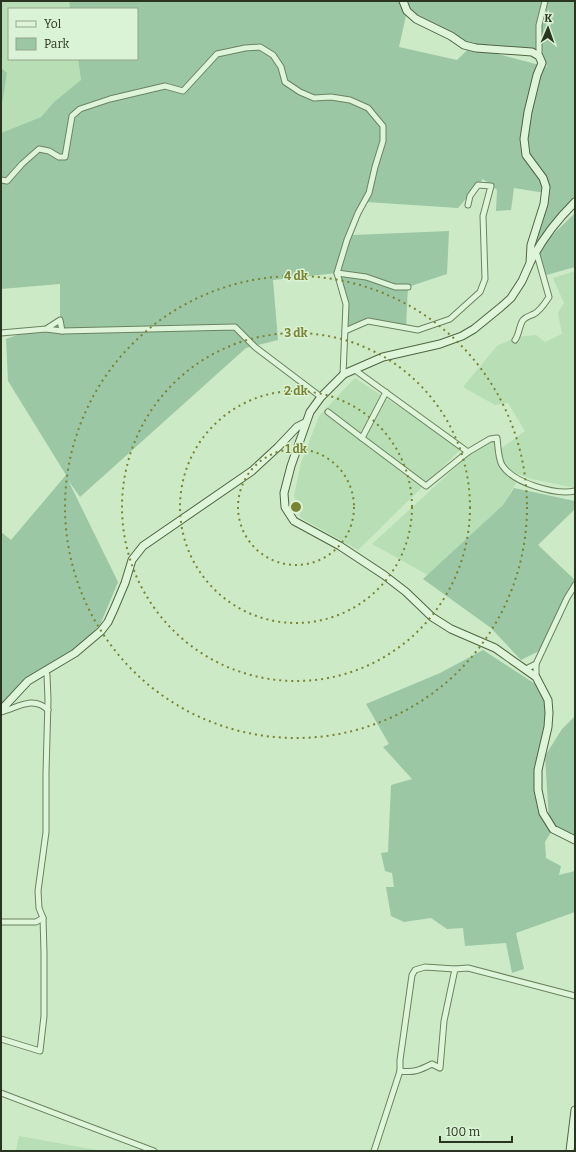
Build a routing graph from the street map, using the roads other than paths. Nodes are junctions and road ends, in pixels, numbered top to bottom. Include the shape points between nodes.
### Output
1 (403, 1) edge
2 (545, 1) edge
3 (539, 56) junction
4 (1, 180) edge
5 (575, 202) edge
6 (468, 205) dead end
7 (536, 251) junction
8 (530, 263) junction
9 (337, 273) junction
10 (408, 287) dead end
11 (46, 329) junction
12 (62, 331) junction
13 (345, 331) junction
14 (1, 333) edge
15 (515, 340) dead end
16 (355, 370) junction
17 (343, 375) junction
18 (386, 392) junction
19 (321, 397) junction
20 (328, 412) dead end
21 (306, 423) junction
22 (362, 438) junction
23 (468, 452) junction
24 (575, 491) edge
25 (575, 585) edge
26 (536, 664) junction
27 (526, 669) junction
28 (45, 670) junction
29 (536, 677) junction
30 (48, 710) junction
31 (1, 711) edge
32 (575, 840) edge
33 (43, 918) junction
34 (1, 922) edge
35 (455, 969) junction
36 (575, 996) edge
37 (1, 1039) edge
38 (400, 1071) junction
39 (1, 1092) edge
40 (575, 1110) edge
41 (154, 1151) edge
42 (374, 1151) edge
43 (570, 1151) edge

1 - 3 street via 407,11 416,20 464,45 532,52
2 - 3 street via 539,25
3 - 8 street via 542,63 528,112 524,139 526,155 543,178 546,187 544,204 531,245
4 - 9 street via 7,181 39,150 65,157 72,116 80,109 165,86 183,91 217,54 260,47 273,55 281,67 285,82 300,92 314,98 350,100 368,108 382,126 383,141 369,194 347,240
5 - 7 street via 562,215
6 - 13 street via 470,196 478,186 491,186 483,216 485,279 480,292 450,319 418,330 368,321
7 - 8 street
7 - 15 street via 549,297 535,314 523,320
8 - 16 street via 511,298 474,329 440,344 383,357
9 - 10 street via 357,275 395,287
9 - 13 street via 346,304
11 - 12 street
11 - 12 street via 60,320
11 - 14 street
12 - 19 street via 235,326 255,347
13 - 17 street
16 - 17 street
16 - 18 street
17 - 19 street
18 - 22 street
18 - 23 street
19 - 21 street via 310,412
20 - 22 street
21 - 27 street via 284,493 285,507 294,521 384,574 432,617 451,629 495,648
21 - 28 street via 297,427 252,471 143,546 132,560 108,622 101,631 75,653
22 - 23 street via 426,486
23 - 24 street via 490,438 497,438 502,465 513,474 537,487
25 - 26 street
26 - 27 street
26 - 29 street
27 - 29 street
28 - 30 street
28 - 31 street via 28,681
29 - 32 street via 548,700 549,713 538,770 538,790 543,813 553,828
30 - 31 street via 43,704 34,702
30 - 33 street via 46,832 38,891 39,908
33 - 34 street via 36,922
33 - 37 street via 44,1016 40,1051
35 - 36 street via 468,968
35 - 38 street via 425,967 415,970 412,975
35 - 38 street via 444,1022 440,1068 432,1064 411,1073
38 - 42 street
39 - 41 street
40 - 43 street

